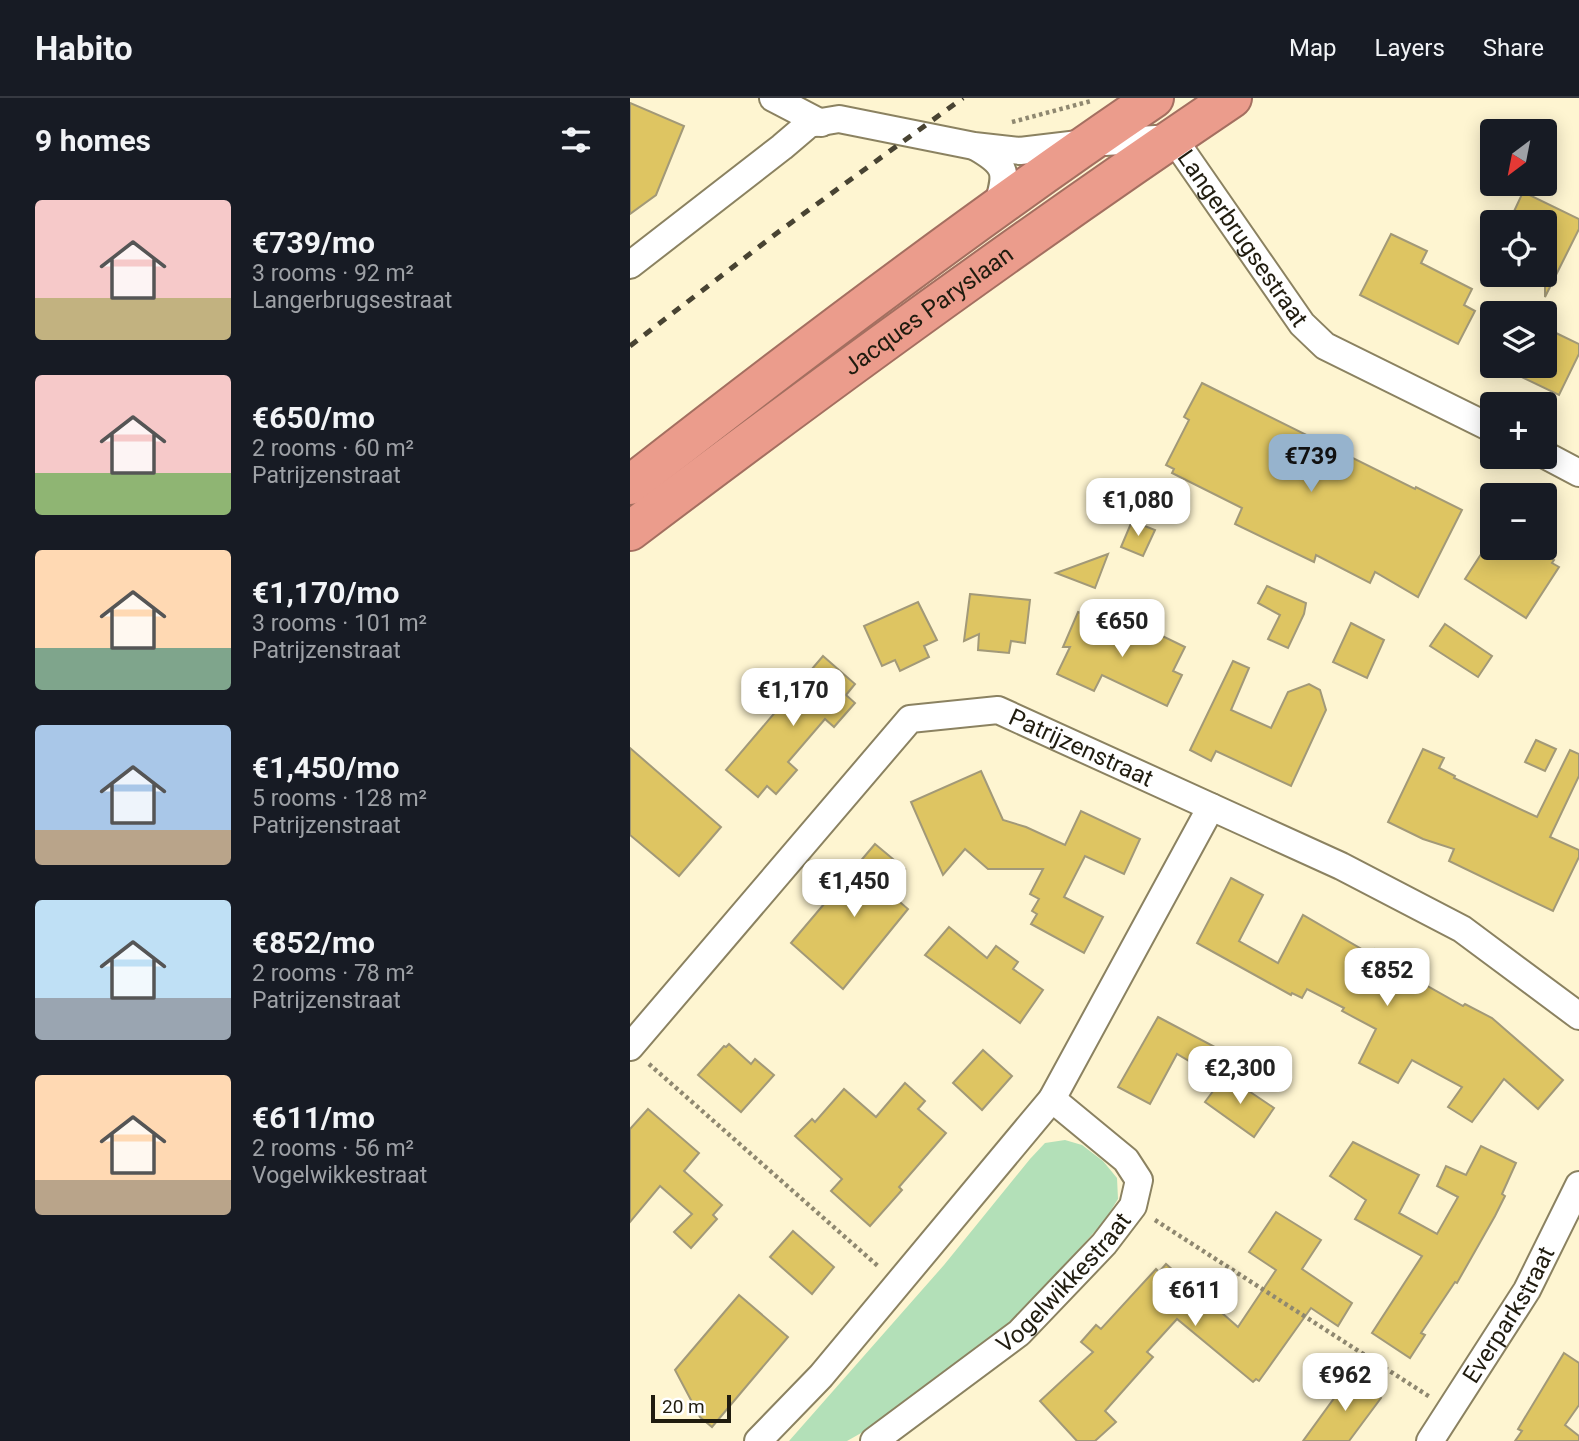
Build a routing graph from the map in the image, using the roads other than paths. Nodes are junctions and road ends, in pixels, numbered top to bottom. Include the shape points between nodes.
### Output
1 (773, 98) edge
2 (1154, 98) edge
3 (1232, 98) edge
4 (821, 123) junction
5 (1173, 138) junction
6 (1087, 143) junction
7 (974, 146) junction
8 (997, 208) junction
9 (630, 265) edge
10 (1480, 423) edge
11 (1557, 462) edge
12 (1579, 473) edge
13 (630, 485) edge
14 (630, 531) edge
15 (1211, 807) junction
16 (1579, 1016) edge
17 (630, 1047) edge
18 (1052, 1100) junction
19 (1579, 1185) edge
20 (758, 1441) edge
21 (874, 1441) edge
22 (1430, 1441) edge

1 - 4 street, Langerbrugsestraat
2 - 6 highway, Jacques Paryslaan
3 - 5 highway, Jacques Paryslaan
4 - 7 street, Langerbrugsestraat via 839,119
4 - 9 street via 809,124
5 - 6 street, Langerbrugsestraat
5 - 10 street, Langerbrugsestraat via 1302,324 1325,346
5 - 14 highway, Jacques Paryslaan via 937,302
6 - 7 street, Langerbrugsestraat via 1020,151
6 - 8 highway, Jacques Paryslaan
7 - 8 street via 996,159 1003,172
8 - 13 highway, Jacques Paryslaan via 785,363
11 - 12 street
15 - 16 street, Patrijzenstraat via 1341,866 1462,929
15 - 17 street, Patrijzenstraat via 998,710 911,719
15 - 18 street
18 - 20 street via 821,1376
18 - 21 street, Vogelwikkestraat via 1126,1160 1139,1180 1133,1206 1104,1244 1018,1333
19 - 22 street, Everparkstraat via 1527,1290

